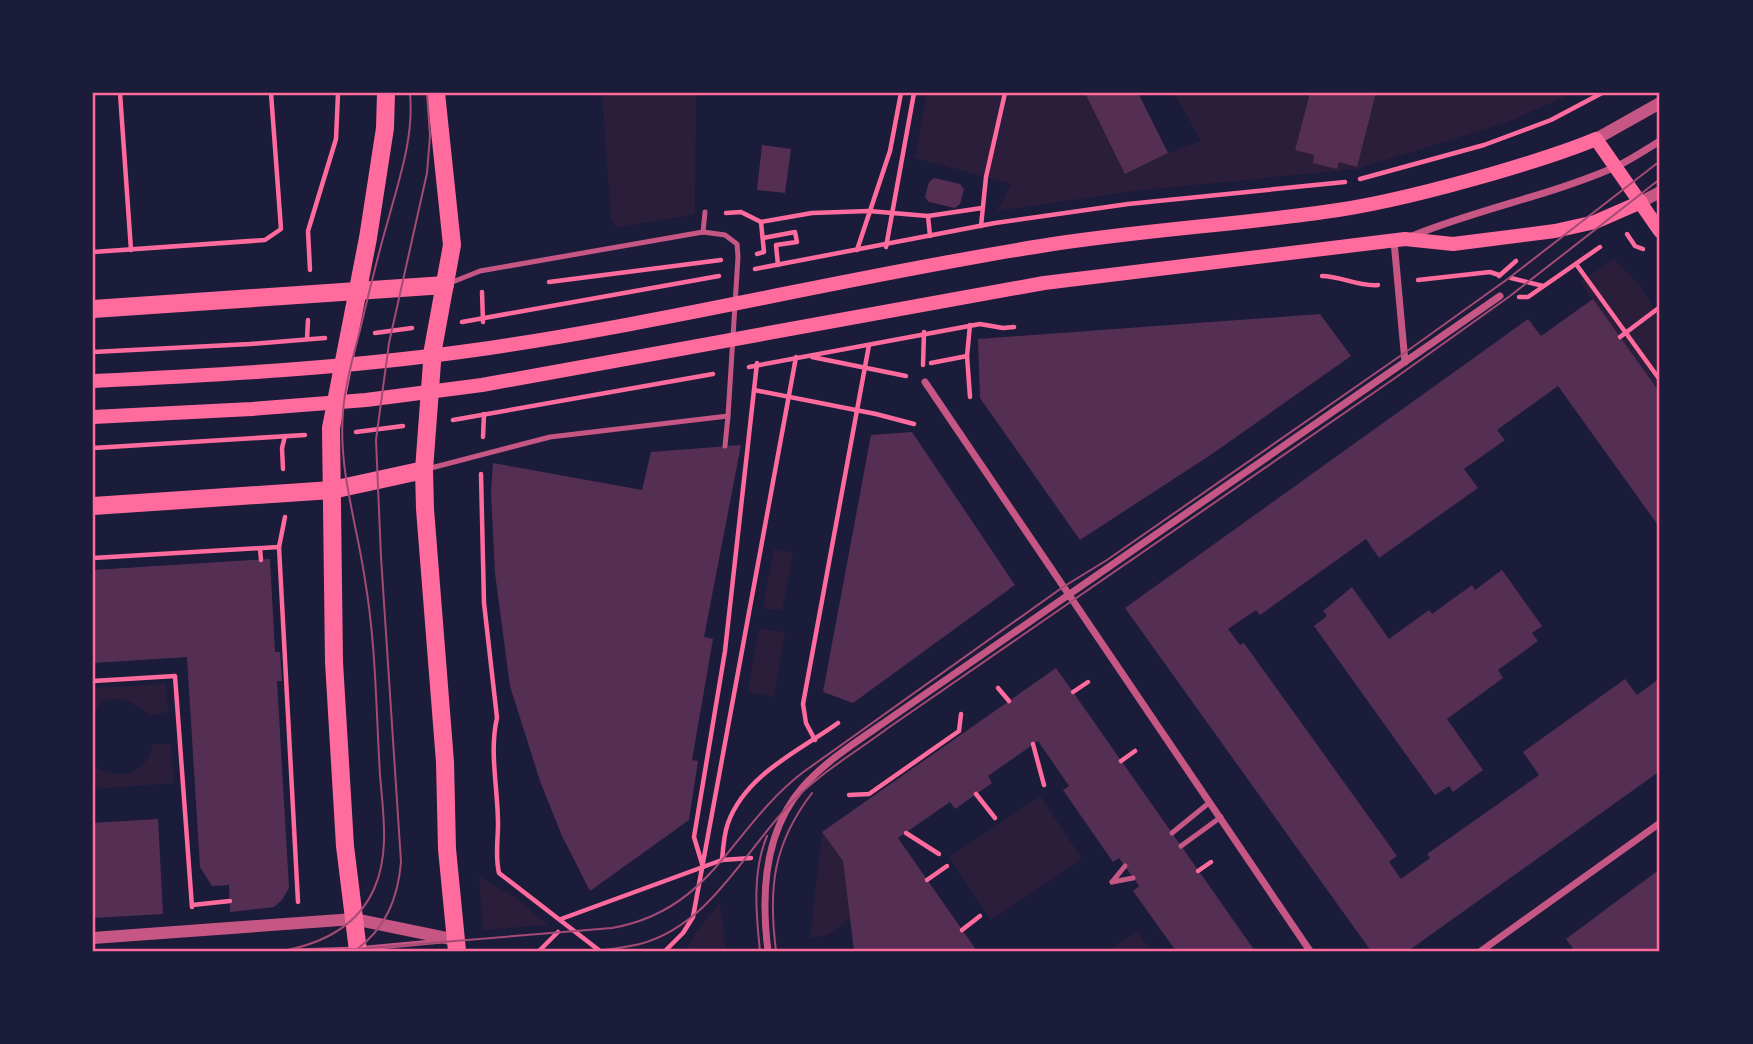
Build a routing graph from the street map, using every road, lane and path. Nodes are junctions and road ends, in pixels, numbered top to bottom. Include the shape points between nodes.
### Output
1 (120, 93) edge
2 (271, 93) edge
3 (338, 93) edge
4 (386, 93) edge
5 (436, 93) edge
6 (901, 93) edge
7 (914, 93) edge
8 (1005, 93) edge
9 (1602, 93) edge
10 (1660, 103) edge
11 (1596, 139) junction
12 (1660, 141) edge
13 (1616, 167) junction
14 (986, 177) dead end
15 (1660, 192) edge
16 (1641, 202) junction
17 (982, 208) dead end
18 (869, 211) junction
19 (705, 212) dead end
20 (928, 216) dead end
21 (1660, 231) edge
22 (704, 232) junction
23 (763, 239) junction
24 (1399, 240) junction
25 (1607, 241) dead end
26 (131, 250) junction
27 (310, 250) dead end
28 (93, 252) edge
29 (885, 252) dead end
30 (738, 257) junction
31 (854, 258) dead end
32 (1576, 264) junction
33 (779, 265) junction
34 (753, 270) dead end
35 (728, 275) dead end
36 (1421, 280) dead end
37 (536, 283) dead end
38 (445, 285) junction
39 (1543, 286) junction
40 (360, 290) junction
41 (1500, 296) joint
42 (1660, 307) edge
43 (93, 309) edge
44 (461, 322) dead end
45 (980, 324) dead end
46 (420, 327) dead end
47 (1014, 327) dead end
48 (1626, 333) junction
49 (365, 334) dead end
50 (1620, 337) dead end
51 (327, 338) dead end
52 (869, 341) dead end
53 (93, 352) edge
54 (967, 356) dead end
55 (1405, 362) junction
56 (923, 364) dead end
57 (865, 367) junction
58 (1660, 380) edge
59 (93, 381) edge
60 (925, 382) joint
61 (730, 386) junction
62 (754, 390) junction
63 (788, 397) junction
64 (857, 410) junction
65 (728, 416) junction
66 (93, 417) edge
67 (914, 424) dead end
68 (725, 446) dead end
69 (482, 468) dead end
70 (424, 470) junction
71 (332, 490) junction
72 (93, 506) edge
73 (260, 548) junction
74 (93, 558) edge
75 (261, 559) dead end
76 (1068, 594) junction
77 (93, 681) edge
78 (1088, 682) dead end
79 (998, 688) dead end
80 (1073, 692) dead end
81 (1009, 701) dead end
82 (961, 714) dead end
83 (838, 723) dead end
84 (815, 740) junction
85 (1034, 744) dead end
86 (1135, 751) dead end
87 (1121, 761) dead end
88 (1044, 785) dead end
89 (976, 794) dead end
90 (849, 795) dead end
91 (1210, 802) junction
92 (1221, 817) junction
93 (995, 818) dead end
94 (1660, 823) edge
95 (906, 833) dead end
96 (1172, 833) dead end
97 (1181, 845) dead end
98 (939, 854) dead end
99 (1211, 862) dead end
100 (947, 866) dead end
101 (1125, 866) dead end
102 (703, 868) junction
103 (1198, 871) dead end
104 (1133, 878) dead end
105 (927, 880) dead end
106 (230, 901) dead end
107 (192, 905) junction
108 (193, 916) dead end
109 (980, 916) dead end
110 (354, 919) junction
111 (561, 919) junction
112 (299, 922) junction
113 (962, 930) dead end
114 (558, 932) dead end
115 (93, 938) edge
116 (456, 946) edge
117 (358, 950) edge
118 (294, 951) edge
119 (539, 951) edge
120 (600, 951) edge
121 (666, 951) edge
122 (768, 951) edge
123 (1310, 951) edge
124 (1481, 951) edge

1 - 26 path
2 - 26 path via 281,229 265,240
3 - 27 path via 336,139 308,231
4 - 40 main road via 385,128
5 - 38 main road via 452,245
6 - 18 path via 890,151
7 - 29 path
8 - 14 path
9 - 33 path via 1551,120 1484,145 1357,180 995,223
10 - 11 street
11 - 13 main road
11 - 59 main road via 1532,163 1382,202 991,254 476,350 250,373
12 - 13 street
13 - 16 main road
13 - 24 street
15 - 16 street
16 - 21 main road
16 - 24 main road via 1595,222 1555,231 1453,243
17 - 20 path
18 - 23 path via 812,213 761,222
18 - 31 path
19 - 22 lane
22 - 30 lane via 725,235 737,244
22 - 38 lane via 480,271
23 - 30 path via 764,252
23 - 33 path via 795,232 797,242 776,245
24 - 55 street
24 - 66 main road via 1104,275 482,385 366,400
25 - 32 path
26 - 28 path
30 - 37 path
30 - 61 lane
32 - 39 path
32 - 48 path
33 - 34 path
35 - 44 path
36 - 39 path via 1490,272
38 - 40 main road
38 - 70 main road via 433,349
39 - 41 path via 1528,297
40 - 43 main road
40 - 71 main road via 331,428
41 - 55 street
42 - 48 path
45 - 47 path
46 - 49 path
48 - 50 path
48 - 58 path
51 - 53 path
52 - 57 path
54 - 56 path
55 - 76 street
57 - 60 path
57 - 63 path via 796,354
57 - 64 path
60 - 76 street
61 - 62 path
61 - 65 lane
62 - 63 path
62 - 102 path via 725,651 694,837
63 - 64 path
63 - 102 path
64 - 67 path
64 - 84 path via 803,705
65 - 68 lane
65 - 70 lane via 550,438
69 - 111 path via 484,603 496,718 495,855 499,873
70 - 71 main road
70 - 116 main road
71 - 72 main road
71 - 110 main road via 334,662
73 - 74 path
73 - 75 path
73 - 112 path via 279,547
76 - 91 street
76 - 122 street via 895,715 816,775 791,803 765,877
77 - 107 path via 175,676
78 - 80 path
79 - 81 path
82 - 90 path via 959,731 909,769 869,794
83 - 84 path
84 - 102 path via 766,771 736,805 727,825 722,860
85 - 88 path
86 - 87 path
89 - 93 path
91 - 92 street
91 - 96 lane
92 - 97 lane
92 - 123 street
94 - 124 street
95 - 98 path
99 - 103 path
100 - 105 path
101 - 104 lane via 1112,882
102 - 111 path
102 - 121 path via 693,917
106 - 107 path
107 - 108 path
109 - 113 path
110 - 112 street
110 - 116 street
110 - 117 main road
111 - 120 path
112 - 115 street
114 - 119 path
116 - 117 lane
117 - 118 lane

